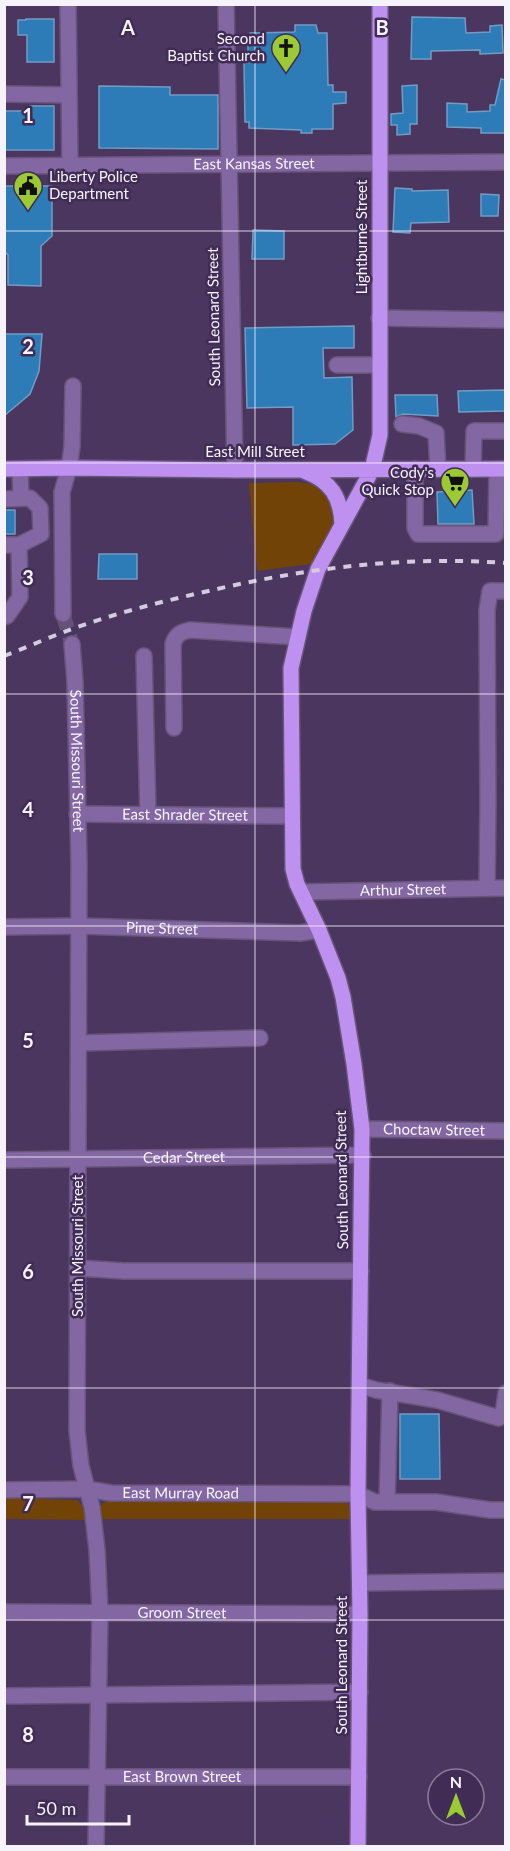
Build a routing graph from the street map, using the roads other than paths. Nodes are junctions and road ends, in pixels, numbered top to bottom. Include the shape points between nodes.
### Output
1 (68, 4) edge
2 (226, 4) edge
3 (380, 4) edge
4 (4, 94) edge
5 (68, 95) junction
6 (380, 162) junction
7 (506, 162) edge
8 (229, 164) junction
9 (4, 166) edge
10 (70, 166) junction
11 (379, 318) junction
12 (506, 320) edge
13 (337, 365) dead end
14 (380, 365) junction
15 (73, 386) dead end
16 (402, 424) dead end
17 (506, 431) edge
18 (69, 468) junction
19 (12, 469) edge
20 (415, 469) junction
21 (438, 469) junction
22 (473, 469) junction
23 (501, 469) edge
24 (235, 470) junction
25 (302, 470) junction
26 (372, 470) junction
27 (21, 498) junction
28 (4, 499) edge
29 (342, 526) junction
30 (501, 534) edge
31 (12, 545) edge
32 (506, 591) edge
33 (63, 614) tunnel mouth
34 (4, 618) edge
35 (298, 637) junction
36 (72, 644) tunnel mouth
37 (144, 656) dead end
38 (174, 728) dead end
39 (77, 814) junction
40 (148, 815) junction
41 (292, 816) junction
42 (487, 888) junction
43 (506, 888) edge
44 (301, 892) junction
45 (79, 926) junction
46 (4, 927) edge
47 (319, 930) junction
48 (261, 1038) dead end
49 (79, 1043) junction
50 (362, 1129) junction
51 (506, 1131) edge
52 (363, 1155) junction
53 (79, 1158) junction
54 (4, 1160) edge
55 (78, 1268) junction
56 (361, 1271) junction
57 (360, 1385) junction
58 (390, 1391) junction
59 (506, 1393) edge
60 (86, 1489) junction
61 (4, 1490) edge
62 (358, 1494) junction
63 (387, 1502) junction
64 (506, 1510) edge
65 (506, 1581) edge
66 (360, 1583) junction
67 (4, 1612) edge
68 (100, 1612) junction
69 (360, 1614) junction
70 (360, 1692) junction
71 (4, 1696) edge
72 (98, 1696) junction
73 (4, 1777) edge
74 (359, 1777) junction
75 (97, 1778) junction
76 (96, 1846) edge
77 (358, 1846) edge

1 - 5 street
2 - 8 street, South Leonard Street
3 - 6 main road, Lightburne Street
4 - 5 street
5 - 10 street
6 - 7 street, East Kansas Street
6 - 8 street, East Kansas Street
6 - 11 main road, Lightburne Street
8 - 10 street, East Kansas Street
8 - 24 street, South Leonard Street
9 - 10 street, East Kansas Street
11 - 12 street
11 - 14 main road, Lightburne Street
13 - 14 street
14 - 26 main road, Lightburne Street via 380,435
15 - 18 street
16 - 21 street via 436,433
17 - 22 street via 474,431
18 - 19 main road, East Mill Street
18 - 24 main road, East Mill Street
18 - 33 street via 62,492
19 - 27 street
20 - 21 main road, East Mill Street
20 - 26 main road, East Mill Street
20 - 30 street via 418,534
21 - 22 main road, East Mill Street
22 - 23 main road, East Mill Street
23 - 30 street
24 - 25 main road, East Mill Street
25 - 26 main road, East Mill Street
25 - 29 main road via 319,477 332,490 340,507
26 - 29 main road, South Leonard Street
27 - 28 street
27 - 31 street via 30,498 40,508 41,534
29 - 35 main road, South Leonard Street via 318,569
31 - 34 street via 20,597
32 - 42 street via 490,591 487,609
35 - 38 street via 181,632 173,644
35 - 41 main road, South Leonard Street via 291,668
36 - 39 street, South Missouri Street
37 - 40 street
39 - 40 street, East Shrader Street
39 - 45 street, South Missouri Street
40 - 41 street, East Shrader Street
41 - 44 main road, South Leonard Street via 292,869
42 - 43 street, Arthur Street
42 - 44 street, Arthur Street
44 - 47 main road, South Leonard Street
45 - 46 street, Pine Street
45 - 47 street, Pine Street via 300,933
45 - 49 street, South Missouri Street
47 - 50 main road, South Leonard Street via 343,997
48 - 49 street
49 - 53 street, South Missouri Street
50 - 51 street, Choctaw Street
50 - 52 main road, South Leonard Street
52 - 53 street, Cedar Street
52 - 56 main road, South Leonard Street
53 - 54 street, Cedar Street
53 - 55 street, South Missouri Street
55 - 56 street
55 - 60 street, South Missouri Street via 76,1431
56 - 57 main road, South Leonard Street
57 - 58 street
57 - 62 main road, South Leonard Street
58 - 59 street via 499,1418
58 - 63 street
60 - 61 street, East Murray Road
60 - 62 street, East Murray Road via 111,1493
60 - 68 street, South Missouri Street via 97,1550
62 - 63 street, East Murray Road via 375,1502
62 - 66 main road, South Leonard Street
63 - 64 street, East Murray Road via 435,1502
65 - 66 street
66 - 69 main road, South Leonard Street
67 - 68 street, Groom Street
68 - 69 street, Groom Street
68 - 72 street, South Missouri Street
69 - 70 main road, South Leonard Street
70 - 72 street
70 - 74 main road, South Leonard Street
71 - 72 street
72 - 75 street, South Missouri Street
73 - 75 street, East Brown Street
74 - 75 street, East Brown Street
74 - 77 main road, South Leonard Street
75 - 76 street, South Missouri Street

